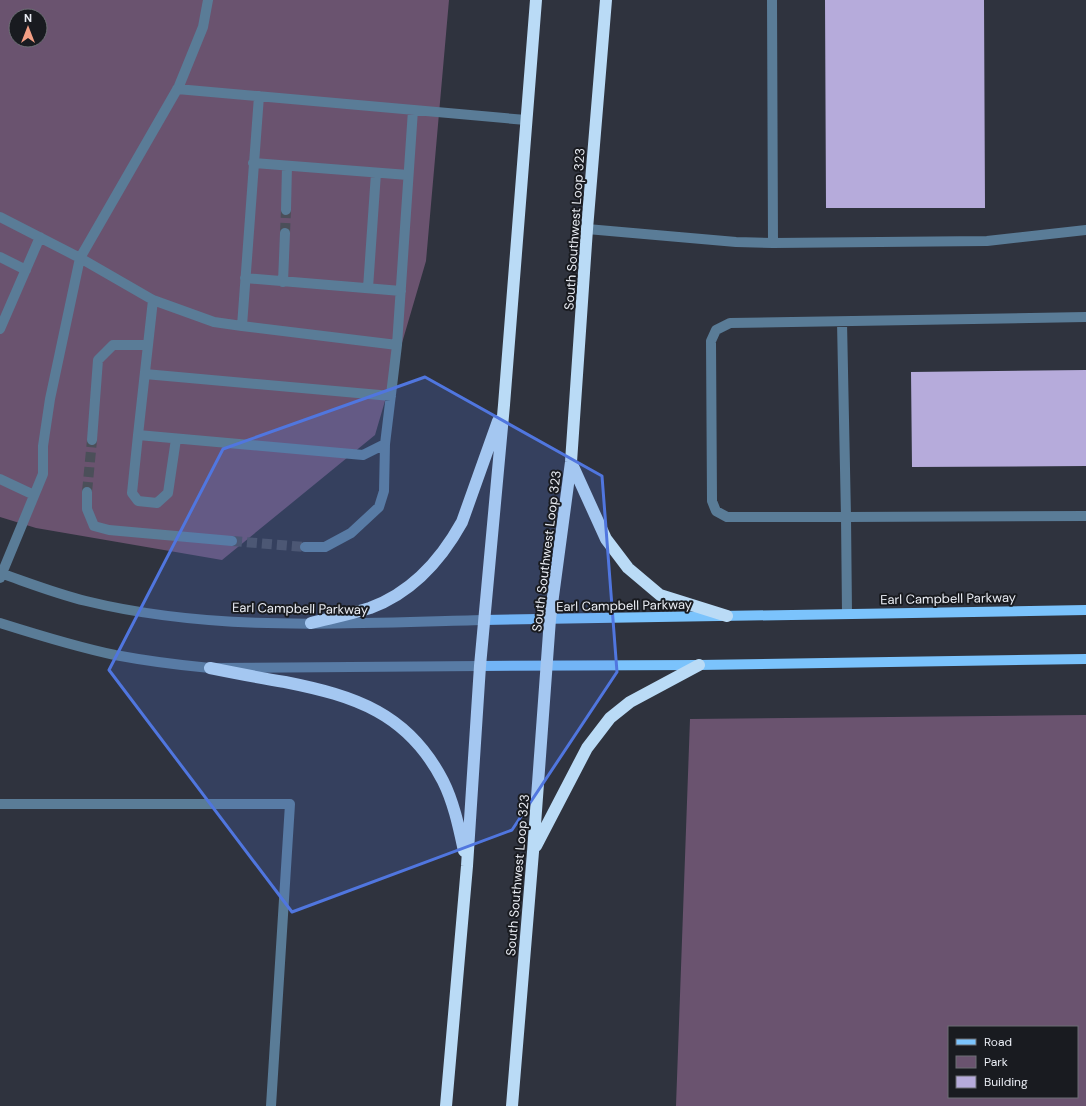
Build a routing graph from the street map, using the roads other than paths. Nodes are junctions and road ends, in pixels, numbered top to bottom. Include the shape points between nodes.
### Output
1 (208, 0) edge
2 (536, 0) edge
3 (606, 0) edge
4 (772, 0) edge
5 (177, 89) junction
6 (259, 96) junction
7 (412, 110) junction
8 (526, 120) junction
9 (253, 163) junction
10 (287, 166) junction
11 (376, 173) junction
12 (408, 175) junction
13 (286, 210) tunnel mouth
14 (0, 216) edge
15 (587, 229) junction
16 (1086, 230) edge
17 (285, 233) tunnel mouth
18 (40, 237) junction
19 (773, 243) junction
20 (0, 257) edge
21 (80, 258) junction
22 (26, 270) junction
23 (245, 278) junction
24 (283, 282) junction
25 (368, 288) junction
26 (401, 291) junction
27 (153, 300) junction
28 (1086, 318) edge
29 (842, 322) junction
30 (242, 326) junction
31 (0, 329) edge
32 (148, 344) junction
33 (397, 344) junction
34 (145, 374) junction
35 (391, 396) junction
36 (504, 405) junction
37 (138, 435) junction
38 (176, 439) junction
39 (92, 440) tunnel mouth
40 (385, 444) junction
41 (571, 462) junction
42 (0, 479) edge
43 (87, 492) tunnel mouth
44 (34, 495) junction
45 (1086, 516) edge
46 (846, 518) junction
47 (232, 541) tunnel mouth
48 (305, 547) tunnel mouth
49 (1, 575) edge
50 (1086, 610) edge
51 (848, 613) junction
52 (727, 616) junction
53 (550, 619) junction
54 (484, 620) junction
55 (0, 623) edge
56 (311, 623) junction
57 (1086, 659) edge
58 (548, 665) junction
59 (699, 665) junction
60 (480, 666) junction
61 (210, 668) junction
62 (0, 804) edge
63 (533, 852) junction
64 (467, 866) junction
65 (271, 1106) edge
66 (446, 1106) edge
67 (512, 1106) edge

1 - 5 street via 203,27
2 - 8 highway
3 - 15 highway, South Southwest Loop 323
4 - 19 street
5 - 6 street
5 - 21 street
6 - 7 street
6 - 9 street
7 - 8 street
7 - 12 street
8 - 36 highway
9 - 10 street
9 - 23 street
10 - 11 street
10 - 13 street
11 - 12 street
11 - 25 street
12 - 26 street
14 - 18 street
15 - 19 street
15 - 41 highway, South Southwest Loop 323
16 - 19 street via 987,241
17 - 24 street
18 - 21 street
18 - 22 street
20 - 22 street
21 - 27 street
21 - 44 street via 50,399 43,446 43,474
22 - 31 street
23 - 24 street
23 - 30 street
24 - 25 street
25 - 26 street
26 - 33 street
27 - 30 street via 214,322
27 - 32 street
28 - 29 street
29 - 46 street
29 - 46 street via 730,323 716,330 711,341 712,501 716,511 727,518
30 - 33 street
32 - 34 street
32 - 39 street via 113,345 98,360
33 - 35 street
34 - 35 street
34 - 37 street
35 - 40 street
36 - 54 highway
36 - 56 highway via 462,522 436,562 417,580 386,601 370,608
37 - 38 street
37 - 38 street via 132,493 138,501 157,503 168,493
38 - 40 street via 363,455
40 - 48 street via 384,491 379,507 351,533 325,547
41 - 52 highway via 606,538 628,568 660,595
41 - 53 highway, South Southwest Loop 323
42 - 44 street
43 - 47 street via 87,509 94,526 109,530
44 - 49 street
45 - 46 street
46 - 51 street
49 - 56 street, Earl Campbell Parkway via 50,591 123,608 201,619
50 - 51 main road, Earl Campbell Parkway
51 - 52 main road, Earl Campbell Parkway
52 - 53 main road, Earl Campbell Parkway
53 - 54 main road, Earl Campbell Parkway
53 - 58 highway, South Southwest Loop 323
54 - 56 street, Earl Campbell Parkway
54 - 60 highway
55 - 61 street via 114,655
57 - 59 main road
58 - 59 main road
58 - 60 main road
58 - 63 highway, South Southwest Loop 323
59 - 63 highway via 630,702 610,718 587,748
60 - 61 street
60 - 64 highway
61 - 64 highway via 320,689 371,707 398,724 421,748 444,782 459,827
62 - 65 street via 290,804
63 - 67 highway, South Southwest Loop 323
64 - 66 highway

